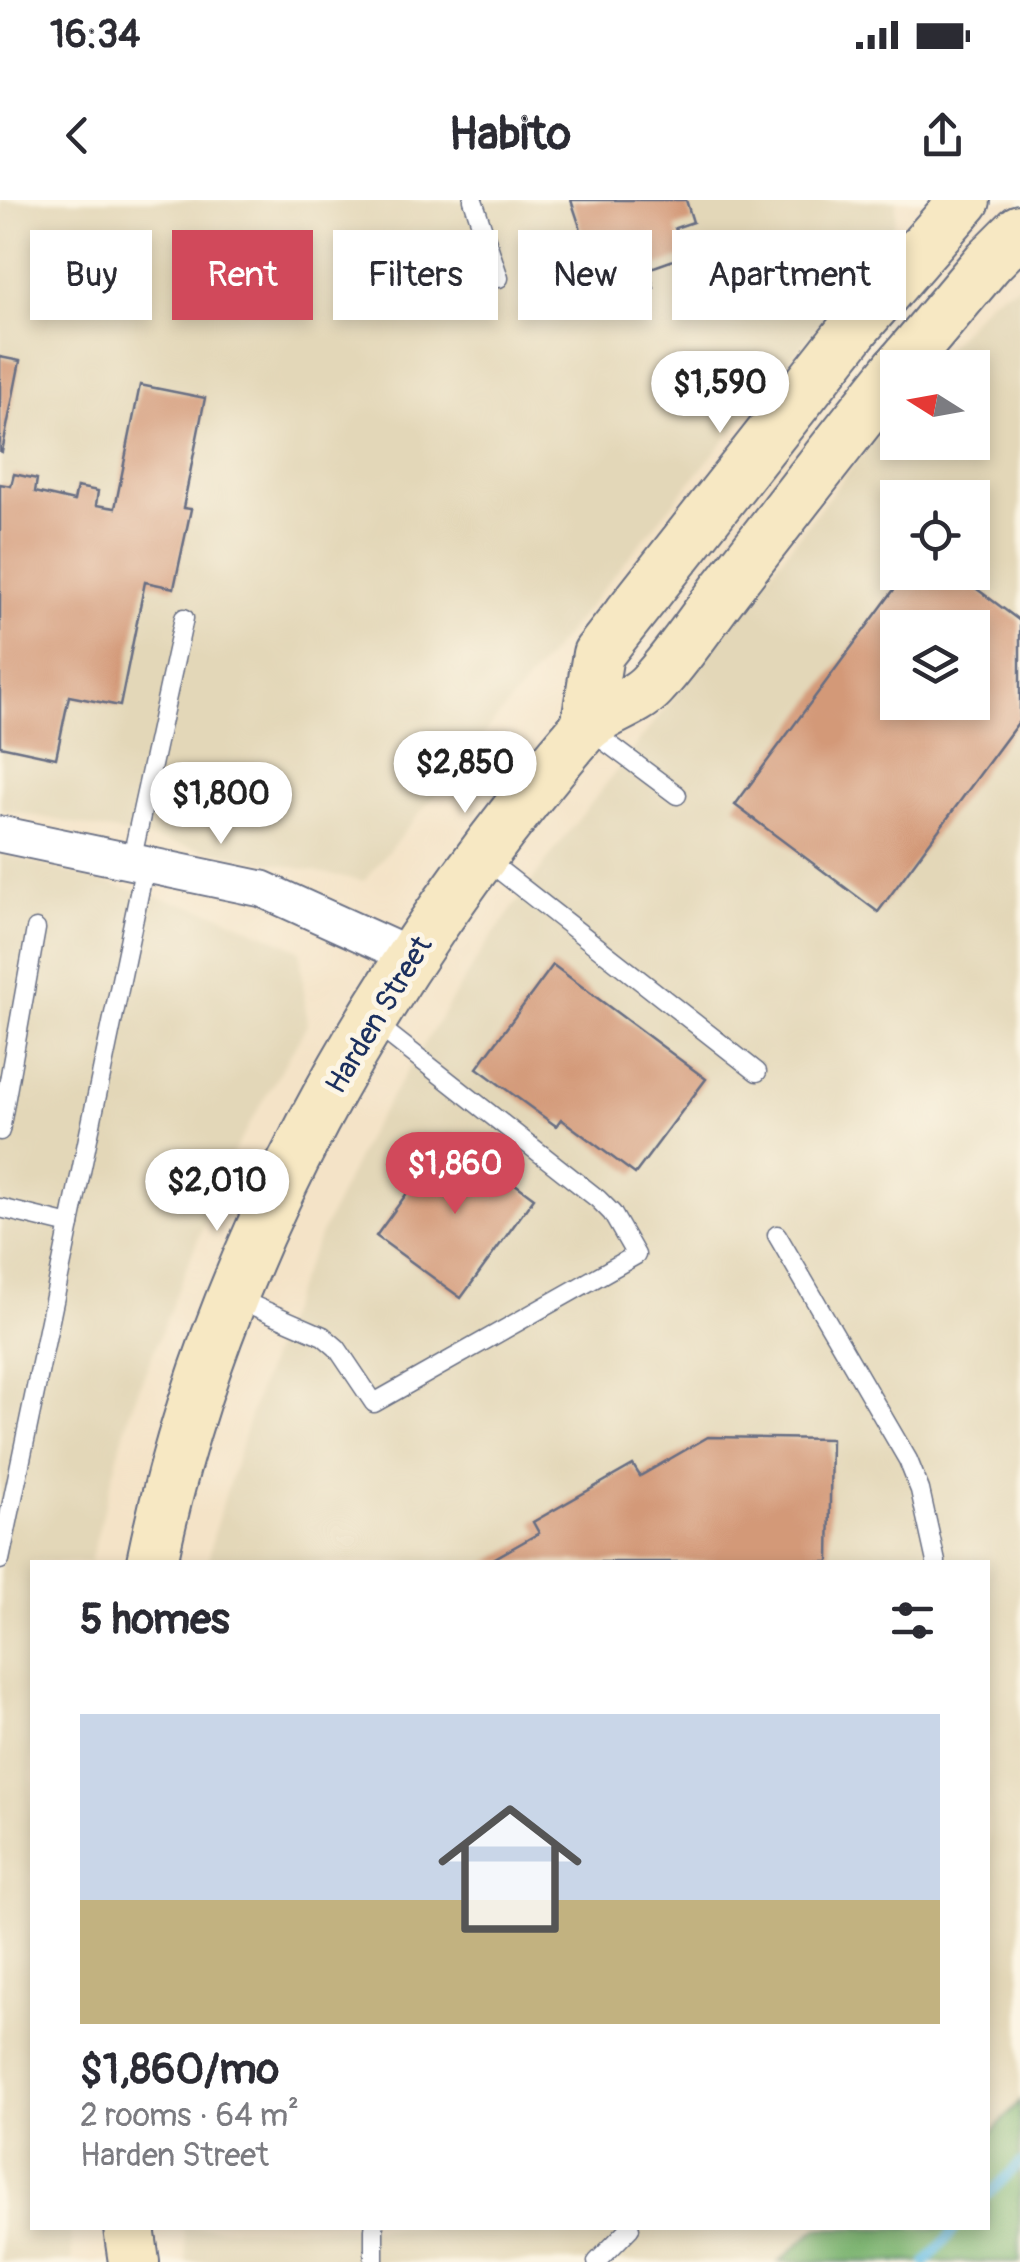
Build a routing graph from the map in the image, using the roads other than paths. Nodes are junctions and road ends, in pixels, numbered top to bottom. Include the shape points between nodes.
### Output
1 (473, 200) edge
2 (964, 200) edge
3 (996, 200) edge
4 (1020, 218) edge
5 (1020, 230) edge
6 (499, 278) dead end
7 (913, 350) edge
8 (880, 391) edge
9 (184, 618) dead end
10 (586, 727) junction
11 (677, 794) dead end
12 (0, 834) edge
13 (483, 858) junction
14 (138, 863) junction
15 (36, 929) dead end
16 (410, 956) junction
17 (372, 1021) junction
18 (757, 1072) dead end
19 (0, 1131) edge
20 (0, 1208) edge
21 (70, 1225) junction
22 (778, 1235) dead end
23 (232, 1297) junction
24 (1, 1552) edge
25 (153, 1560) edge
26 (936, 1560) edge
27 (129, 2230) edge
28 (374, 2230) edge
29 (628, 2230) edge
30 (134, 2262) edge
31 (374, 2262) edge
32 (596, 2262) edge

1 - 6 lane
2 - 10 main road, Harden Street via 598,654
3 - 4 main road
5 - 7 main road, Harden Street
8 - 10 main road, Harden Street via 650,688
9 - 14 lane
10 - 11 lane
10 - 13 main road, Harden Street
12 - 14 street
13 - 16 main road, Harden Street
13 - 18 lane
14 - 16 street via 262,890
14 - 21 lane
15 - 19 lane
16 - 17 main road, Harden Street
17 - 23 main road, Harden Street
17 - 23 lane via 598,1198 636,1255 374,1403 322,1336
20 - 21 lane
21 - 24 lane
22 - 26 lane via 908,1460
23 - 25 main road, Harden Street
27 - 30 main road
28 - 31 lane
29 - 32 lane

